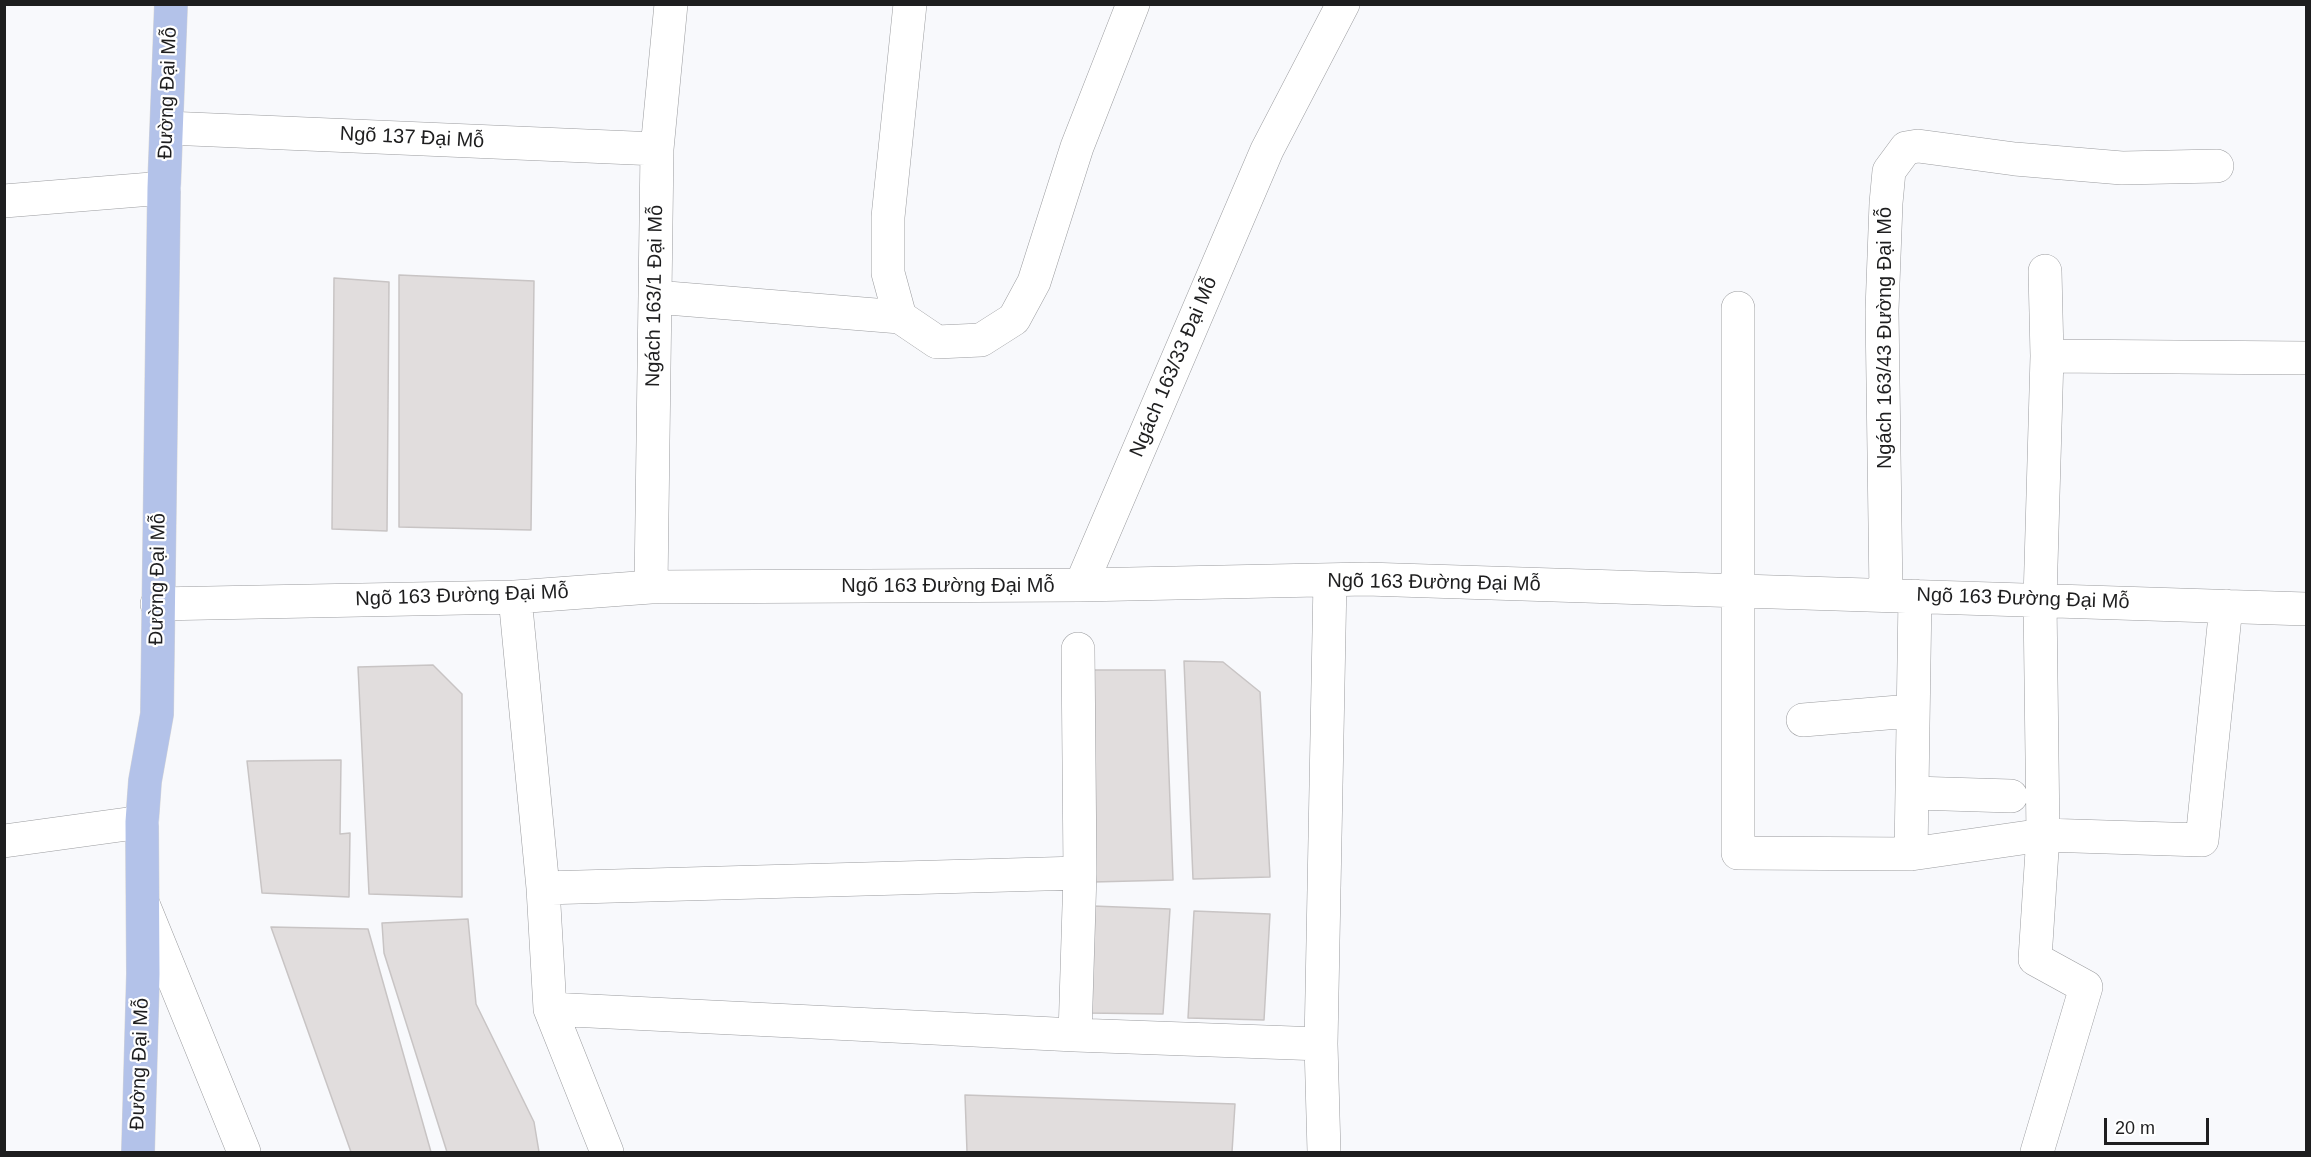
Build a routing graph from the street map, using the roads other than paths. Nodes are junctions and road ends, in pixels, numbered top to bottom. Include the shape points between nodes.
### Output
1 (171, 4) edge
2 (671, 4) edge
3 (910, 4) edge
4 (1133, 4) edge
5 (1343, 4) edge
6 (167, 128) junction
7 (657, 149) junction
8 (2217, 166) dead end
9 (164, 188) junction
10 (4, 201) edge
11 (2045, 271) dead end
12 (655, 297) junction
13 (1738, 308) dead end
14 (900, 317) junction
15 (2047, 356) junction
16 (2307, 358) edge
17 (1330, 580) junction
18 (1081, 585) junction
19 (651, 587) junction
20 (1739, 592) junction
21 (1900, 596) junction
22 (515, 597) junction
23 (2040, 600) junction
24 (157, 604) junction
25 (2226, 606) junction
26 (2307, 609) edge
27 (1078, 649) dead end
28 (1911, 711) junction
29 (1803, 720) dead end
30 (1913, 793) junction
31 (2011, 796) dead end
32 (142, 822) junction
33 (2043, 835) junction
34 (4, 841) edge
35 (1911, 854) junction
36 (1080, 873) junction
37 (543, 888) junction
38 (143, 904) junction
39 (550, 1009) junction
40 (1075, 1035) junction
41 (1321, 1044) junction
42 (138, 1152) edge
43 (244, 1152) edge
44 (607, 1152) edge
45 (1324, 1152) edge
46 (2037, 1152) edge

1 - 6 main road, Đường Đại Mỗ
2 - 7 street, Ngách 163/1 Đại Mỗ
3 - 14 street via 888,217 888,273
4 - 14 street via 1077,147 1034,282 1014,319 981,340 937,342
5 - 18 street, Ngách 163/33 Đại Mỗ via 1266,150
6 - 7 street, Ngõ 137 Đại Mỗ
6 - 9 main road, Đường Đại Mỗ
7 - 12 street, Ngách 163/1 Đại Mỗ
8 - 21 street, Ngách 163/43 Đường Đại Mỗ via 2122,168 1918,146 1906,148 1889,171 1881,310
9 - 10 street
9 - 24 main road, Đường Đại Mỗ
11 - 15 street
12 - 14 street
12 - 19 street, Ngách 163/1 Đại Mỗ
13 - 20 street
15 - 16 street
15 - 23 street
17 - 18 street, Ngõ 163 Đường Đại Mỗ
17 - 20 street, Ngõ 163 Đường Đại Mỗ
17 - 41 street
18 - 19 street, Ngõ 163 Đường Đại Mỗ
19 - 22 street, Ngõ 163 Đường Đại Mỗ
20 - 21 street, Ngõ 163 Đường Đại Mỗ
20 - 35 street via 1738,852
21 - 23 street, Ngõ 163 Đường Đại Mỗ
21 - 28 street
22 - 24 street, Ngõ 163 Đường Đại Mỗ
22 - 37 street
23 - 25 street, Ngõ 163 Đường Đại Mỗ
23 - 33 street
24 - 32 main road, Đường Đại Mỗ via 157,714
25 - 26 street, Ngõ 163 Đường Đại Mỗ
25 - 33 street via 2202,840
27 - 36 street
28 - 29 street
28 - 30 street
30 - 31 street
30 - 35 street
32 - 34 street
32 - 38 main road, Đường Đại Mỗ
33 - 35 street
33 - 46 street via 2035,959 2086,987
36 - 37 street
36 - 40 street
37 - 39 street
38 - 42 main road, Đường Đại Mỗ
38 - 43 street
39 - 40 street
39 - 44 street
40 - 41 street
41 - 45 street

